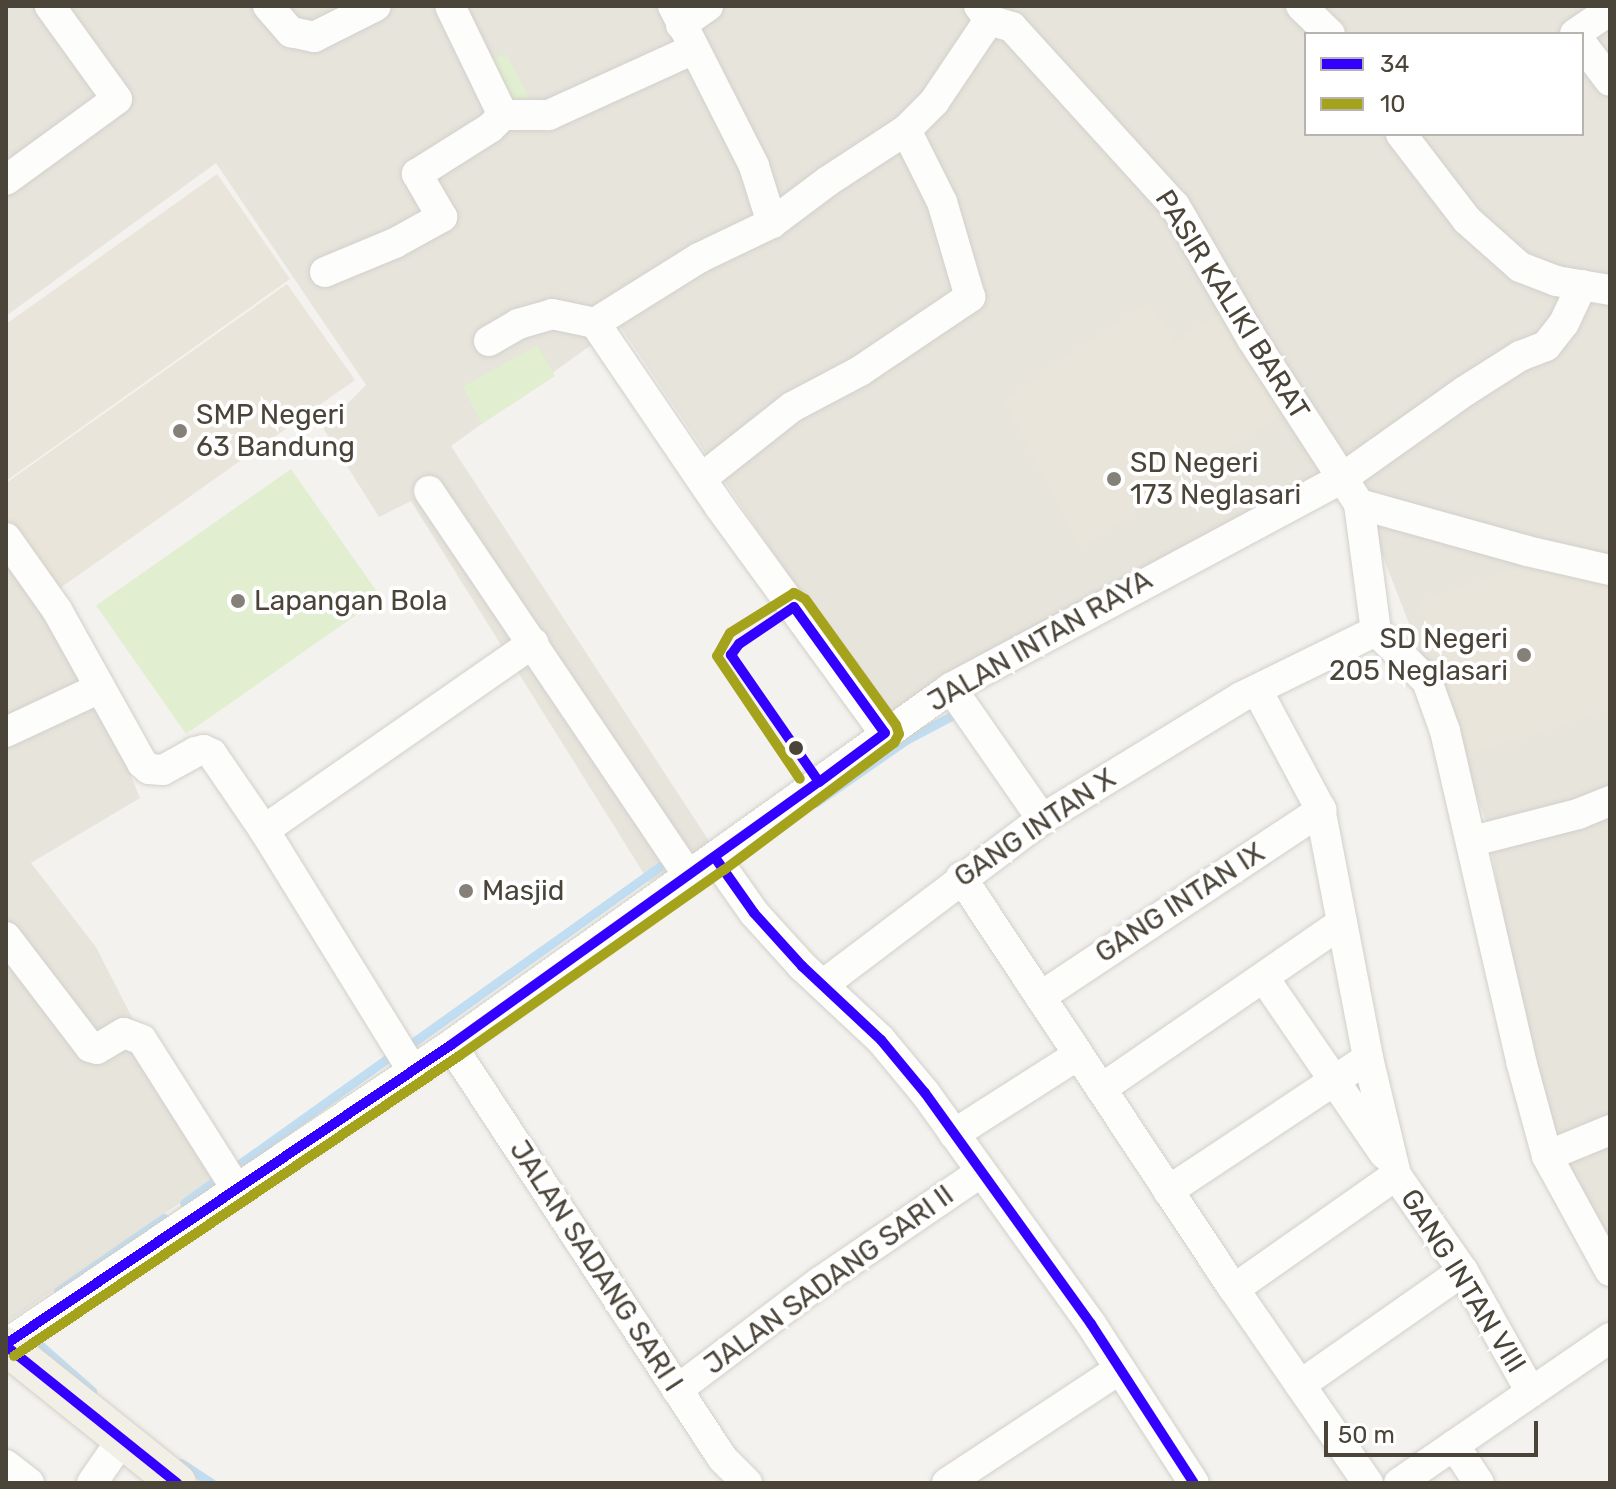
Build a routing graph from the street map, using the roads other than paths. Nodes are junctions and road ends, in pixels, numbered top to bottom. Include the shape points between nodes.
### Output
1 (50, 6) edge
2 (268, 6) edge
3 (376, 6) edge
4 (450, 6) edge
5 (708, 6) edge
6 (1301, 6) edge
7 (1610, 10) edge
8 (984, 13) edge
9 (683, 27) edge
10 (1328, 32) edge
11 (1578, 32) edge
12 (1584, 47) edge
13 (1610, 81) edge
14 (503, 115) junction
15 (906, 130) junction
16 (1415, 139) edge
17 (6, 180) edge
18 (772, 223) junction
19 (325, 272) dead end
20 (1596, 288) edge
21 (595, 323) junction
22 (489, 341) dead end
23 (702, 478) junction
24 (1341, 479) junction
25 (429, 491) dead end
26 (1359, 504) junction
27 (6, 538) edge
28 (1610, 570) edge
29 (1376, 631) junction
30 (533, 643) junction
31 (100, 688) junction
32 (951, 688) junction
33 (1257, 690) junction
34 (6, 732) edge
35 (885, 733) junction
36 (1610, 801) edge
37 (1321, 810) junction
38 (1042, 819) junction
39 (264, 830) junction
40 (1473, 841) junction
41 (716, 859) junction
42 (689, 877) junction
43 (961, 877) junction
44 (1342, 923) junction
45 (6, 937) edge
46 (1264, 978) junction
47 (824, 984) junction
48 (1040, 997) junction
49 (451, 1045) junction
50 (1078, 1055) junction
51 (1368, 1058) junction
52 (412, 1070) junction
53 (1333, 1081) junction
54 (1101, 1089) junction
55 (1610, 1130) edge
56 (954, 1134) junction
57 (1547, 1156) junction
58 (981, 1172) junction
59 (1396, 1172) junction
60 (236, 1188) junction
61 (1168, 1191) junction
62 (1607, 1265) edge
63 (1463, 1271) junction
64 (1234, 1289) junction
65 (1610, 1338) edge
66 (6, 1345) edge
67 (1120, 1369) junction
68 (1300, 1385) junction
69 (677, 1390) junction
70 (1531, 1392) junction
71 (121, 1441) junction
72 (1454, 1445) junction
73 (6, 1465) edge
74 (29, 1483) edge
75 (92, 1483) edge
76 (177, 1483) edge
77 (747, 1483) edge
78 (947, 1483) edge
79 (1194, 1483) edge
80 (1368, 1483) edge
81 (1399, 1483) edge
82 (1479, 1483) edge

1 - 17 street via 117,99
2 - 3 street via 291,32 314,37
4 - 14 street
5 - 9 street
6 - 10 street
7 - 11 street
8 - 15 street via 934,102
8 - 24 street, PASIR KALIKI BARAT via 1012,27 1175,206
9 - 14 street via 549,115
9 - 18 street via 754,166
12 - 13 street
14 - 19 street via 417,174 442,217
15 - 18 street
15 - 23 street via 942,202 970,297 860,371 792,407
16 - 20 street via 1467,220 1498,250 1520,267 1556,281
18 - 21 street via 699,258
20 - 24 street, JALAN INTAN RAYA via 1546,346 1498,370
21 - 22 street via 552,314 518,324
21 - 23 street
23 - 35 street
24 - 26 street, PASIR KALIKI BARAT
24 - 32 street, JALAN INTAN RAYA
25 - 30 street
26 - 28 street
26 - 29 street
27 - 31 street via 57,610
29 - 33 street, GANG INTAN X
29 - 40 street via 1427,681
30 - 39 street
30 - 42 street
31 - 34 street
31 - 39 street via 142,763 157,771 195,752 212,754
32 - 35 street, JALAN INTAN RAYA
32 - 38 street
33 - 37 street, GANG INTAN VIII
33 - 38 street, GANG INTAN X
35 - 41 street, JALAN INTAN RAYA
36 - 40 street
37 - 44 street, GANG INTAN VIII
37 - 48 street, GANG INTAN IX
38 - 43 street, GANG INTAN X
39 - 52 street
40 - 57 street
41 - 42 street, JALAN INTAN RAYA
41 - 47 street via 754,913
42 - 49 street, JALAN INTAN RAYA
43 - 47 street, GANG INTAN X
43 - 48 street
44 - 46 street
44 - 51 street, GANG INTAN VIII
45 - 60 street via 90,1047 97,1049 124,1033 142,1040
46 - 53 street, GANG INTAN VIII
46 - 54 street
47 - 56 street via 881,1040
48 - 50 street
49 - 52 street, JALAN INTAN RAYA
49 - 69 street, JALAN SADANG SARI I
50 - 54 street
50 - 56 street
51 - 53 street
51 - 59 street, GANG INTAN VIII
52 - 60 street, JALAN INTAN RAYA
53 - 59 street, GANG INTAN VIII
53 - 61 street
54 - 61 street
55 - 57 street
56 - 58 street
57 - 62 street
58 - 67 street
58 - 69 street, JALAN SADANG SARI II via 820,1282
59 - 63 street, GANG INTAN VIII
59 - 64 street
60 - 66 street, JALAN INTAN RAYA
61 - 64 street
63 - 68 street
63 - 70 street, GANG INTAN VIII
64 - 68 street
65 - 70 street
66 - 71 main road
67 - 78 street
67 - 79 street
68 - 80 street
69 - 77 street, JALAN SADANG SARI I via 723,1459
70 - 72 street
71 - 75 street
71 - 76 main road
72 - 81 street
72 - 82 street
73 - 74 street

